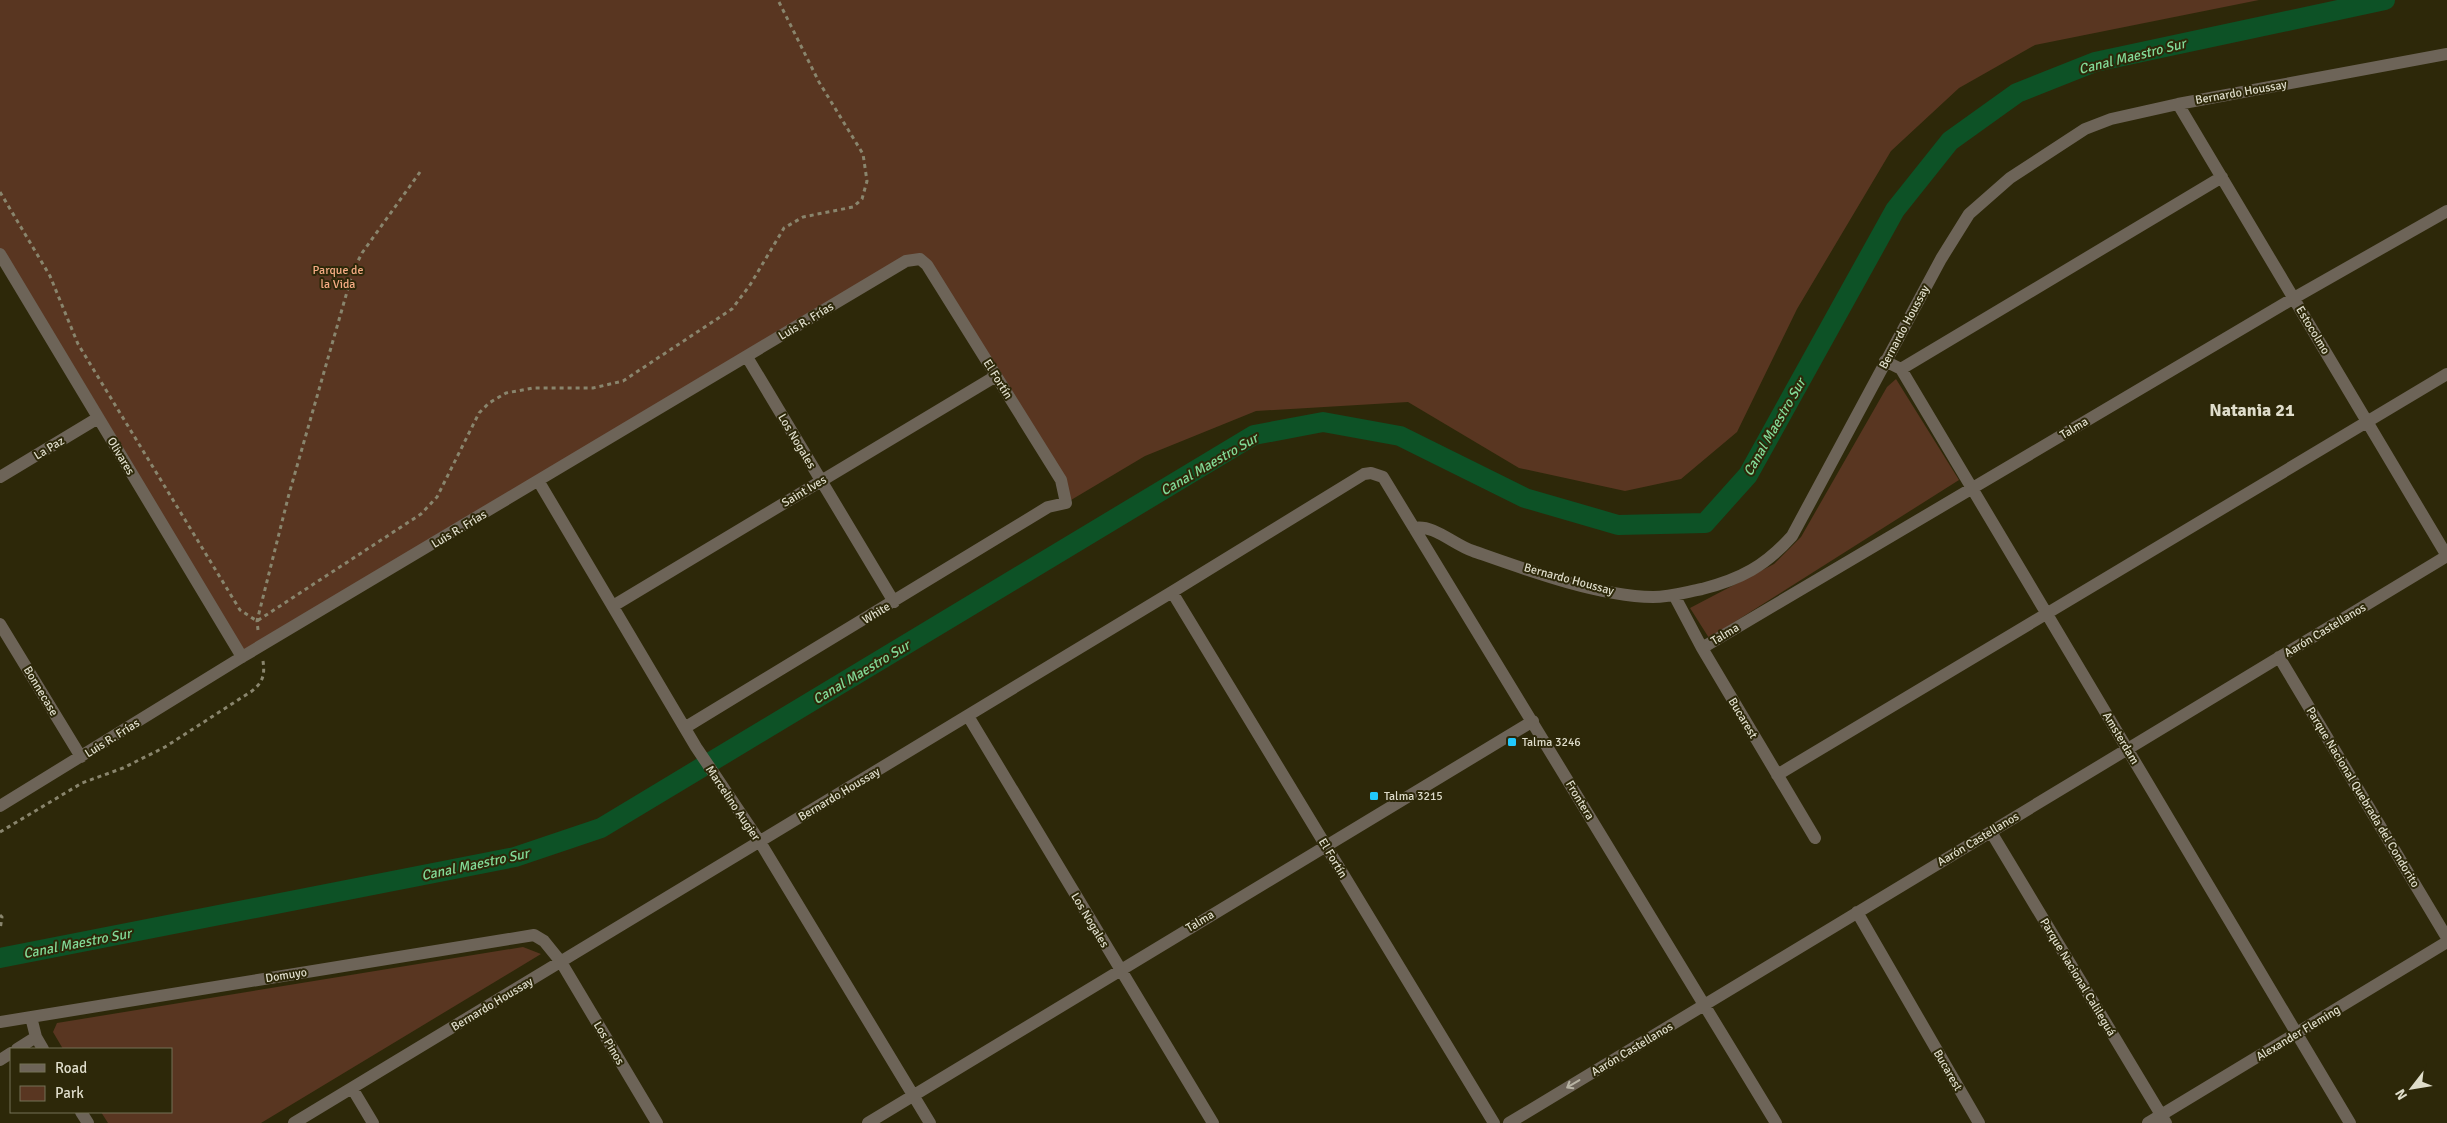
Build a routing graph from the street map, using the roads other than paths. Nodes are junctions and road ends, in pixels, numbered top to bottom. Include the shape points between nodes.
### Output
1 (2447, 54) edge
2 (2178, 104) junction
3 (2222, 177) junction
4 (2447, 210) edge
5 (0, 254) edge
6 (920, 259) joint
7 (2294, 298) junction
8 (747, 357) junction
9 (1886, 361) junction
10 (1901, 369) junction
11 (2447, 374) edge
12 (996, 376) junction
13 (98, 418) junction
14 (2367, 421) junction
15 (0, 477) edge
16 (1384, 477) joint
17 (821, 481) junction
18 (539, 482) junction
19 (1972, 488) junction
20 (1066, 502) joint
21 (1414, 528) junction
22 (2447, 556) edge
23 (1172, 592) junction
24 (1674, 595) junction
25 (894, 602) junction
26 (613, 606) junction
27 (2047, 614) junction
28 (0, 624) edge
29 (1702, 648) junction
30 (242, 657) junction
31 (2279, 657) junction
32 (968, 716) junction
33 (1533, 721) junction
34 (686, 727) junction
35 (2128, 749) junction
36 (81, 757) junction
37 (1777, 776) junction
38 (0, 806) edge
39 (1991, 832) junction
40 (1815, 838) dead end
41 (760, 842) junction
42 (1326, 846) junction
43 (1858, 912) junction
44 (2447, 938) edge
45 (2447, 942) edge
46 (561, 962) junction
47 (1120, 969) junction
48 (1705, 1005) junction
49 (31, 1017) junction
50 (0, 1022) edge
51 (2297, 1033) junction
52 (36, 1038) junction
53 (19, 1048) edge
54 (42, 1048) edge
55 (352, 1088) junction
56 (913, 1095) junction
57 (2163, 1119) edge
58 (294, 1123) edge
59 (373, 1123) edge
60 (657, 1123) edge
61 (868, 1123) edge
62 (930, 1123) edge
63 (1213, 1123) edge
64 (1494, 1123) edge
65 (1509, 1123) edge
66 (1776, 1123) edge
67 (1979, 1123) edge
68 (2148, 1123) edge
69 (2350, 1123) edge

1 - 2 street, Bernardo Houssay
2 - 3 street, Estocolmo
2 - 9 street, Bernardo Houssay via 2111,119 2085,129 2010,178 1986,198 1969,214 1941,259
3 - 7 street, Estocolmo
3 - 10 street
4 - 7 street, Talma
5 - 13 street, Olivares
6 - 8 street, Luis R. Frías via 906,262
6 - 12 street, El Fortín via 927,265
7 - 14 street, Estocolmo
7 - 19 street, Talma
8 - 17 street, Los Nogales
8 - 18 street, Luis R. Frías
9 - 10 street
9 - 24 street, Bernardo Houssay via 1792,536 1750,572 1731,582
10 - 19 street, Amsterdam
11 - 14 street
12 - 17 street, Saint Ives
12 - 20 street, El Fortín via 1060,480
13 - 15 street, La Paz
13 - 30 street, Olivares
14 - 22 street, Estocolmo
14 - 27 street
16 - 21 street, Frontera
16 - 23 street, Bernardo Houssay via 1364,474
17 - 25 street, Los Nogales
17 - 26 street, Saint Ives
18 - 26 street, Marcelino Augier
18 - 30 street, Luis R. Frías
19 - 27 street, Amsterdam
19 - 29 street, Talma
20 - 25 street, White via 1048,508
21 - 24 street, Bernardo Houssay via 1424,526 1471,551 1585,586 1632,596
21 - 33 street, Frontera
22 - 31 street, Aarón Castellanos
23 - 32 street, Bernardo Houssay
23 - 42 street, El Fortín
24 - 29 street, Bucarest
25 - 34 street, White
26 - 34 street, Marcelino Augier
27 - 35 street, Amsterdam
27 - 37 street
28 - 36 street, Bonnecase
29 - 37 street, Bucarest
30 - 36 street, Luis R. Frías
31 - 35 street, Aarón Castellanos
31 - 44 street, Parque Nacional Quebrada del Condorito
32 - 41 street, Bernardo Houssay
32 - 47 street, Los Nogales
33 - 42 street, Talma
33 - 48 street, Frontera
34 - 41 street, Marcelino Augier via 722,789
35 - 39 street, Aarón Castellanos
35 - 51 street, Amsterdam
36 - 38 street, Luis R. Frías
37 - 40 street, Bucarest
39 - 43 street, Aarón Castellanos
39 - 57 street, Parque Nacional Calileguá
41 - 46 street, Bernardo Houssay
41 - 56 street, Marcelino Augier
42 - 47 street, Talma
42 - 64 street, El Fortín
43 - 48 street, Aarón Castellanos
43 - 67 street, Bucarest
45 - 51 street, Alexander Fleming
46 - 49 street, Domuyo via 544,941 534,935
46 - 55 street, Bernardo Houssay
46 - 60 street, Los Pinos
47 - 56 street, Talma
47 - 63 street, Los Nogales
48 -> 65 street, Aarón Castellanos
48 - 66 street, Frontera
49 - 50 street, Domuyo
49 - 52 street
51 - 57 street, Alexander Fleming
51 - 69 street, Amsterdam
52 - 53 street
52 - 54 street
55 - 58 street, Bernardo Houssay
55 - 59 street
56 - 61 street, Talma
56 - 62 street, Marcelino Augier
57 - 68 street, Alexander Fleming

